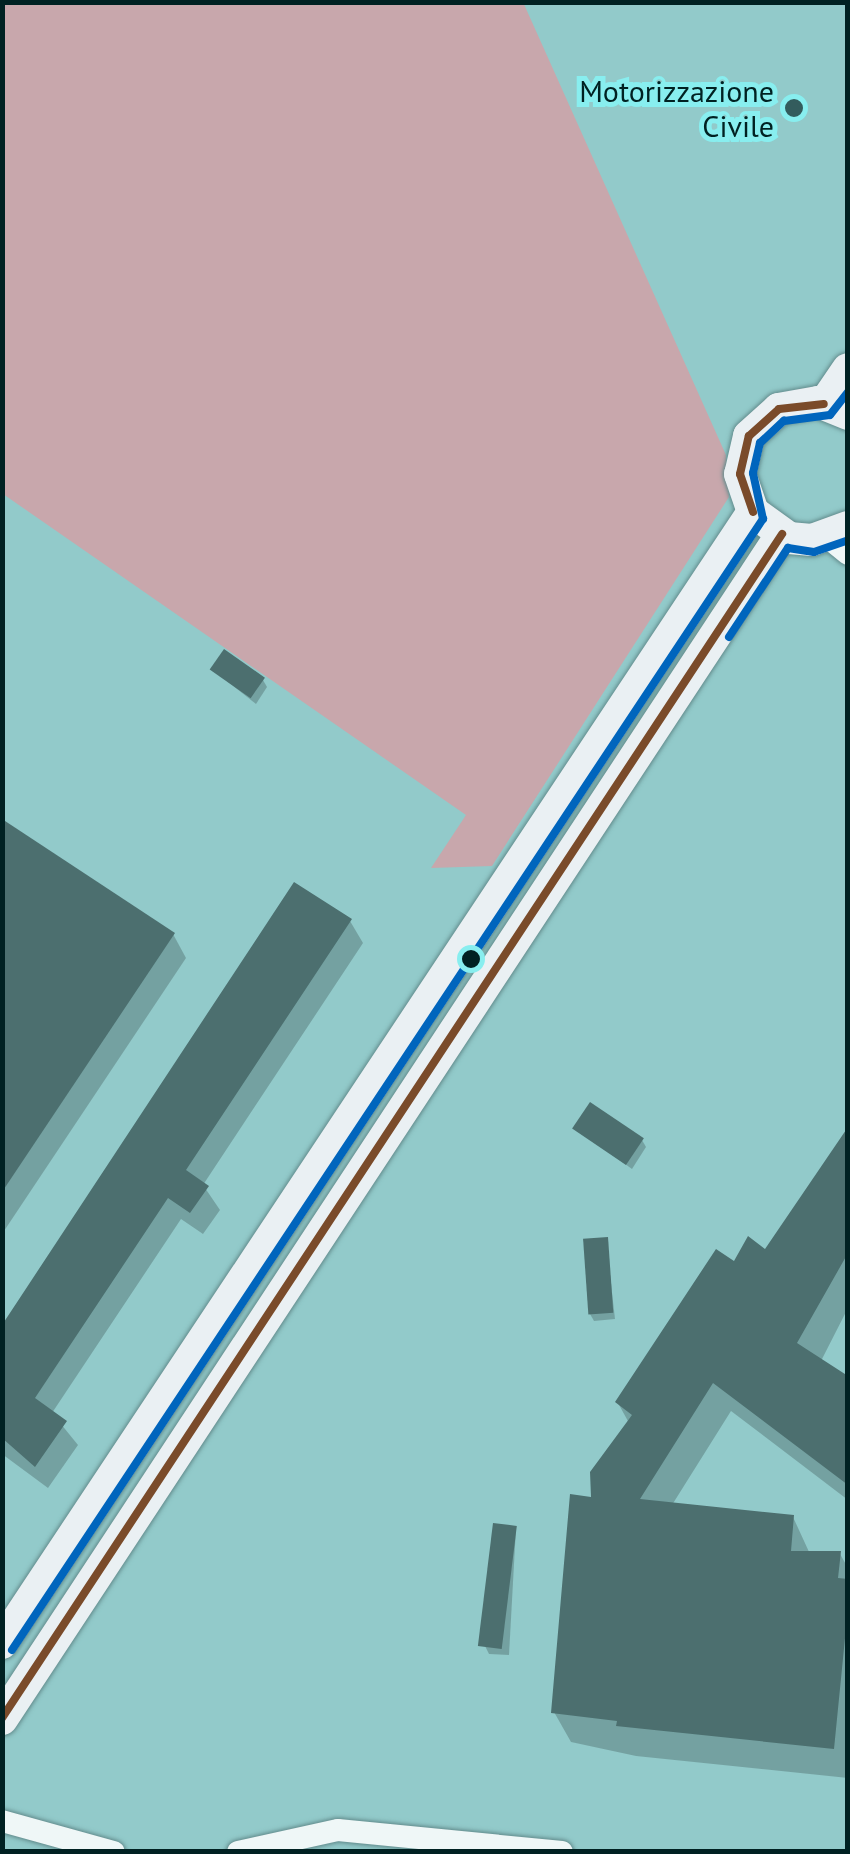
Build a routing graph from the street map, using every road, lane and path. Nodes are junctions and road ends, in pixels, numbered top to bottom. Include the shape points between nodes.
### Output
1 (848, 369) edge
2 (836, 409) edge
3 (753, 512) junction
4 (782, 534) junction
5 (841, 540) edge
6 (2, 1643) edge
7 (2, 1719) edge
8 (2, 1821) edge
9 (114, 1852) edge
10 (238, 1852) edge
11 (562, 1852) edge

1 - 2 street
2 - 3 street via 778,409 749,436 740,474
3 - 4 street
3 - 6 street
4 - 5 street
4 - 7 street
8 - 9 street
10 - 11 street via 338,1830

